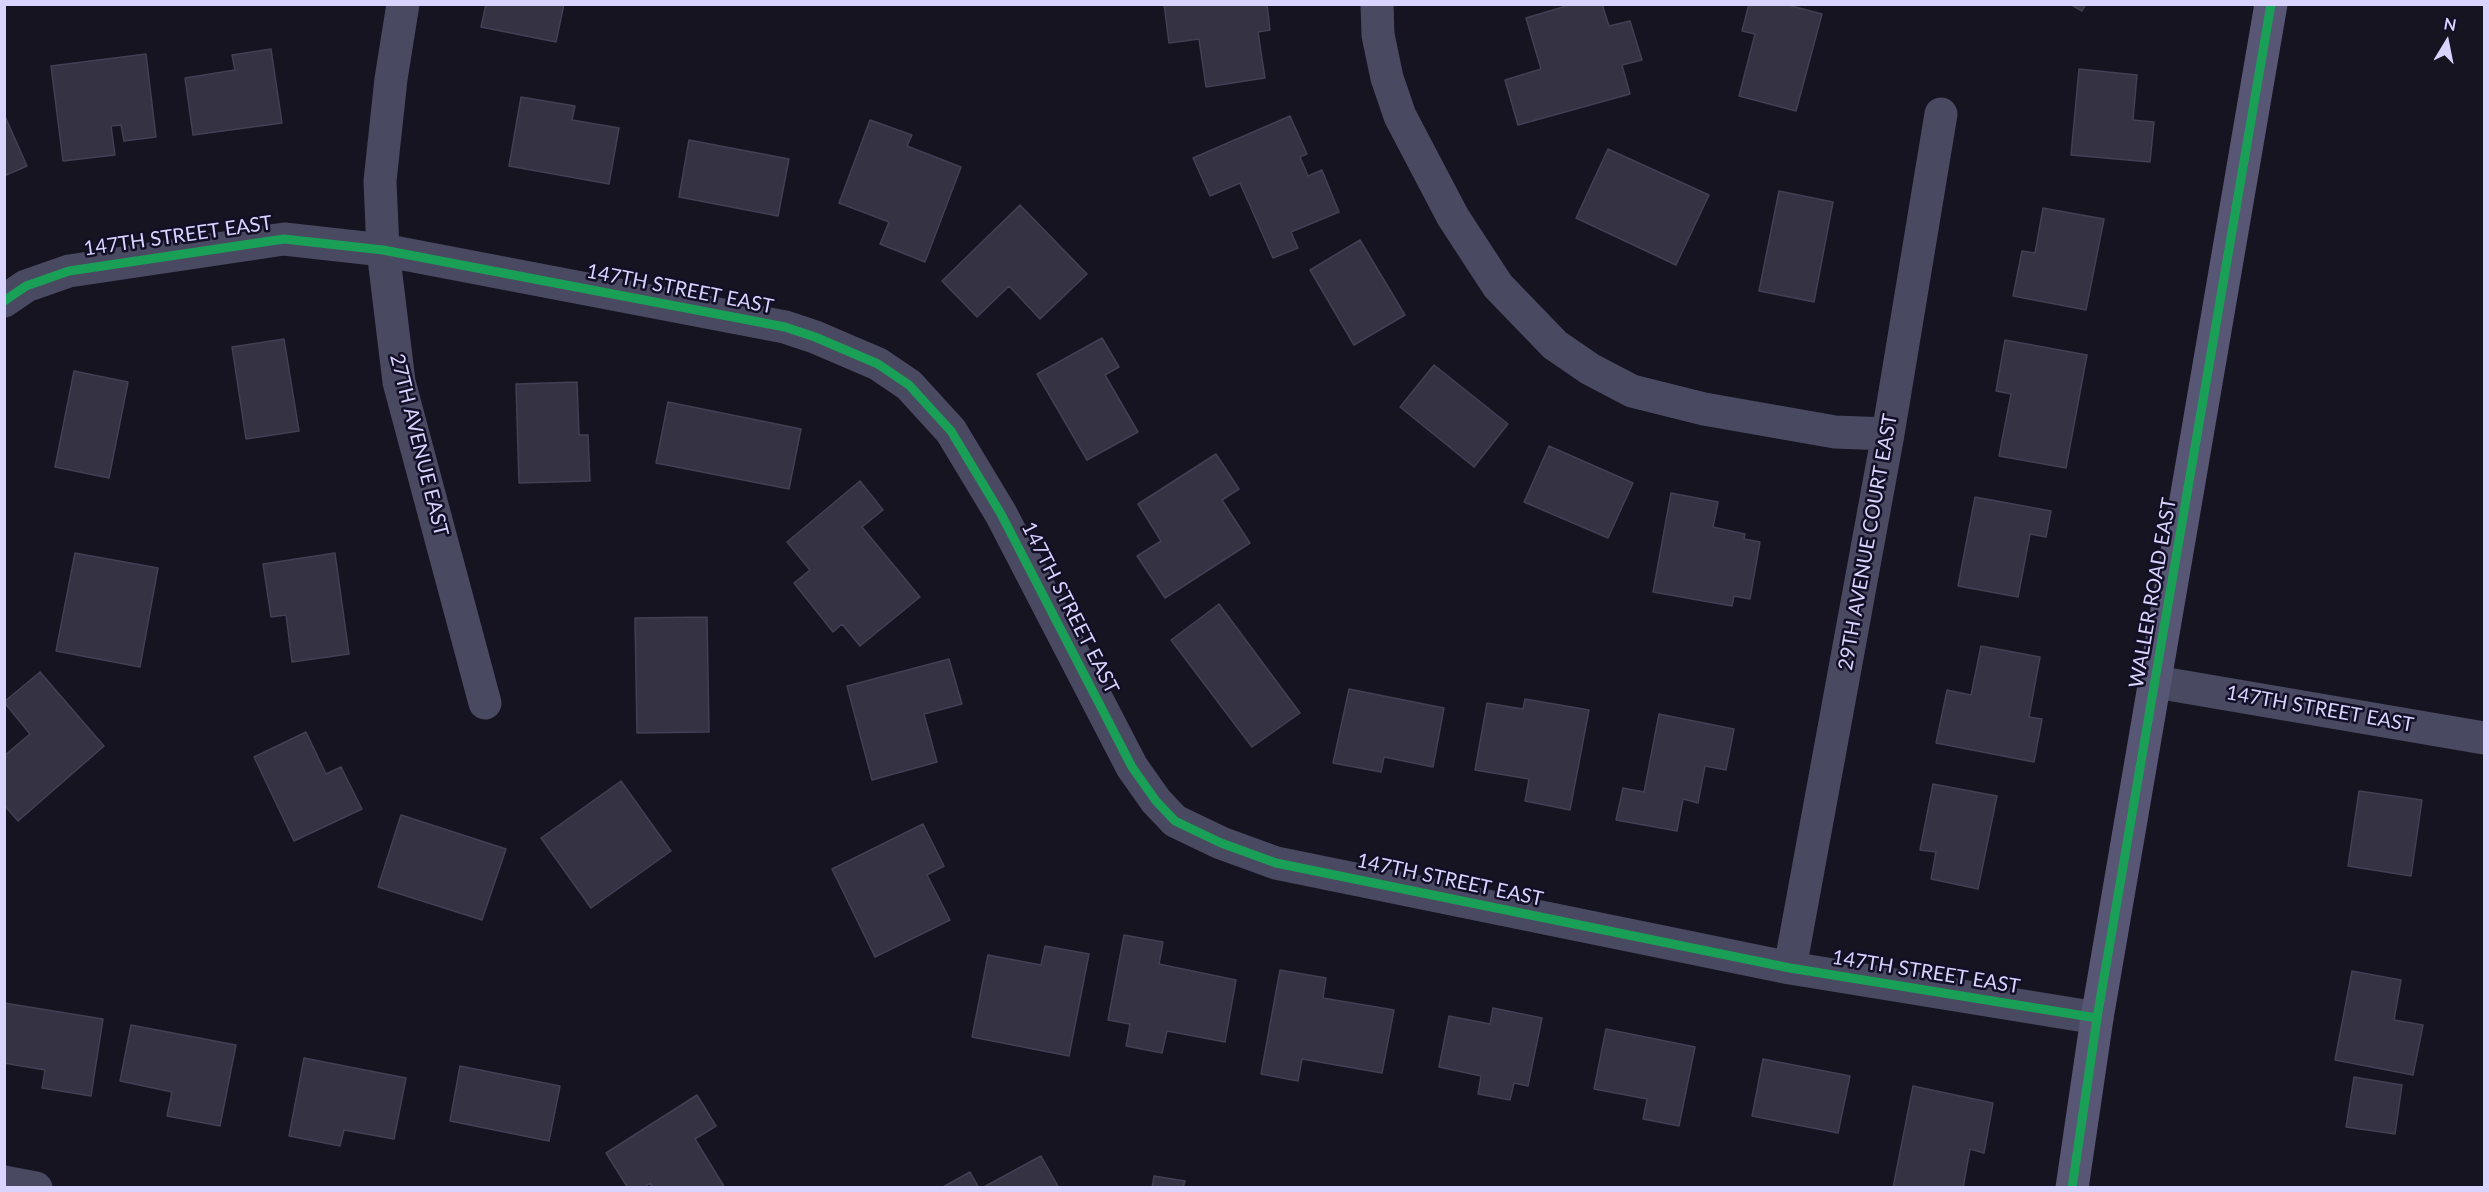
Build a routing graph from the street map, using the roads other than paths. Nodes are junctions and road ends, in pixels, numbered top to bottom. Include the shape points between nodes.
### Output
1 (403, 4) edge
2 (1377, 4) edge
3 (2271, 4) edge
4 (1941, 114) dead end
5 (383, 250) junction
6 (15, 293) edge
7 (1888, 434) junction
8 (2156, 682) junction
9 (485, 703) dead end
10 (2484, 738) edge
11 (1790, 968) junction
12 (2097, 1018) junction
13 (4, 1182) edge
14 (36, 1188) edge
15 (2072, 1188) edge

1 - 5 street, 27TH AVENUE EAST via 380,181
2 - 7 street via 1378,34 1387,78 1415,146 1453,217 1498,286 1555,345 1632,391 1704,410 1824,430
3 - 8 street, WALLER ROAD EAST
4 - 7 street, 29TH AVENUE COURT EAST
5 - 6 street, 147TH STREET EAST via 284,239 69,271
5 - 9 street, 27TH AVENUE EAST via 399,382
5 - 11 street, 147TH STREET EAST via 785,327 878,364 909,386 951,431 1001,514 1132,767 1175,821 1276,863
7 - 11 street, 29TH AVENUE COURT EAST
8 - 10 street, 147TH STREET EAST
8 - 12 street, WALLER ROAD EAST
11 - 12 street, 147TH STREET EAST
12 - 15 street, WALLER ROAD EAST
13 - 14 street

